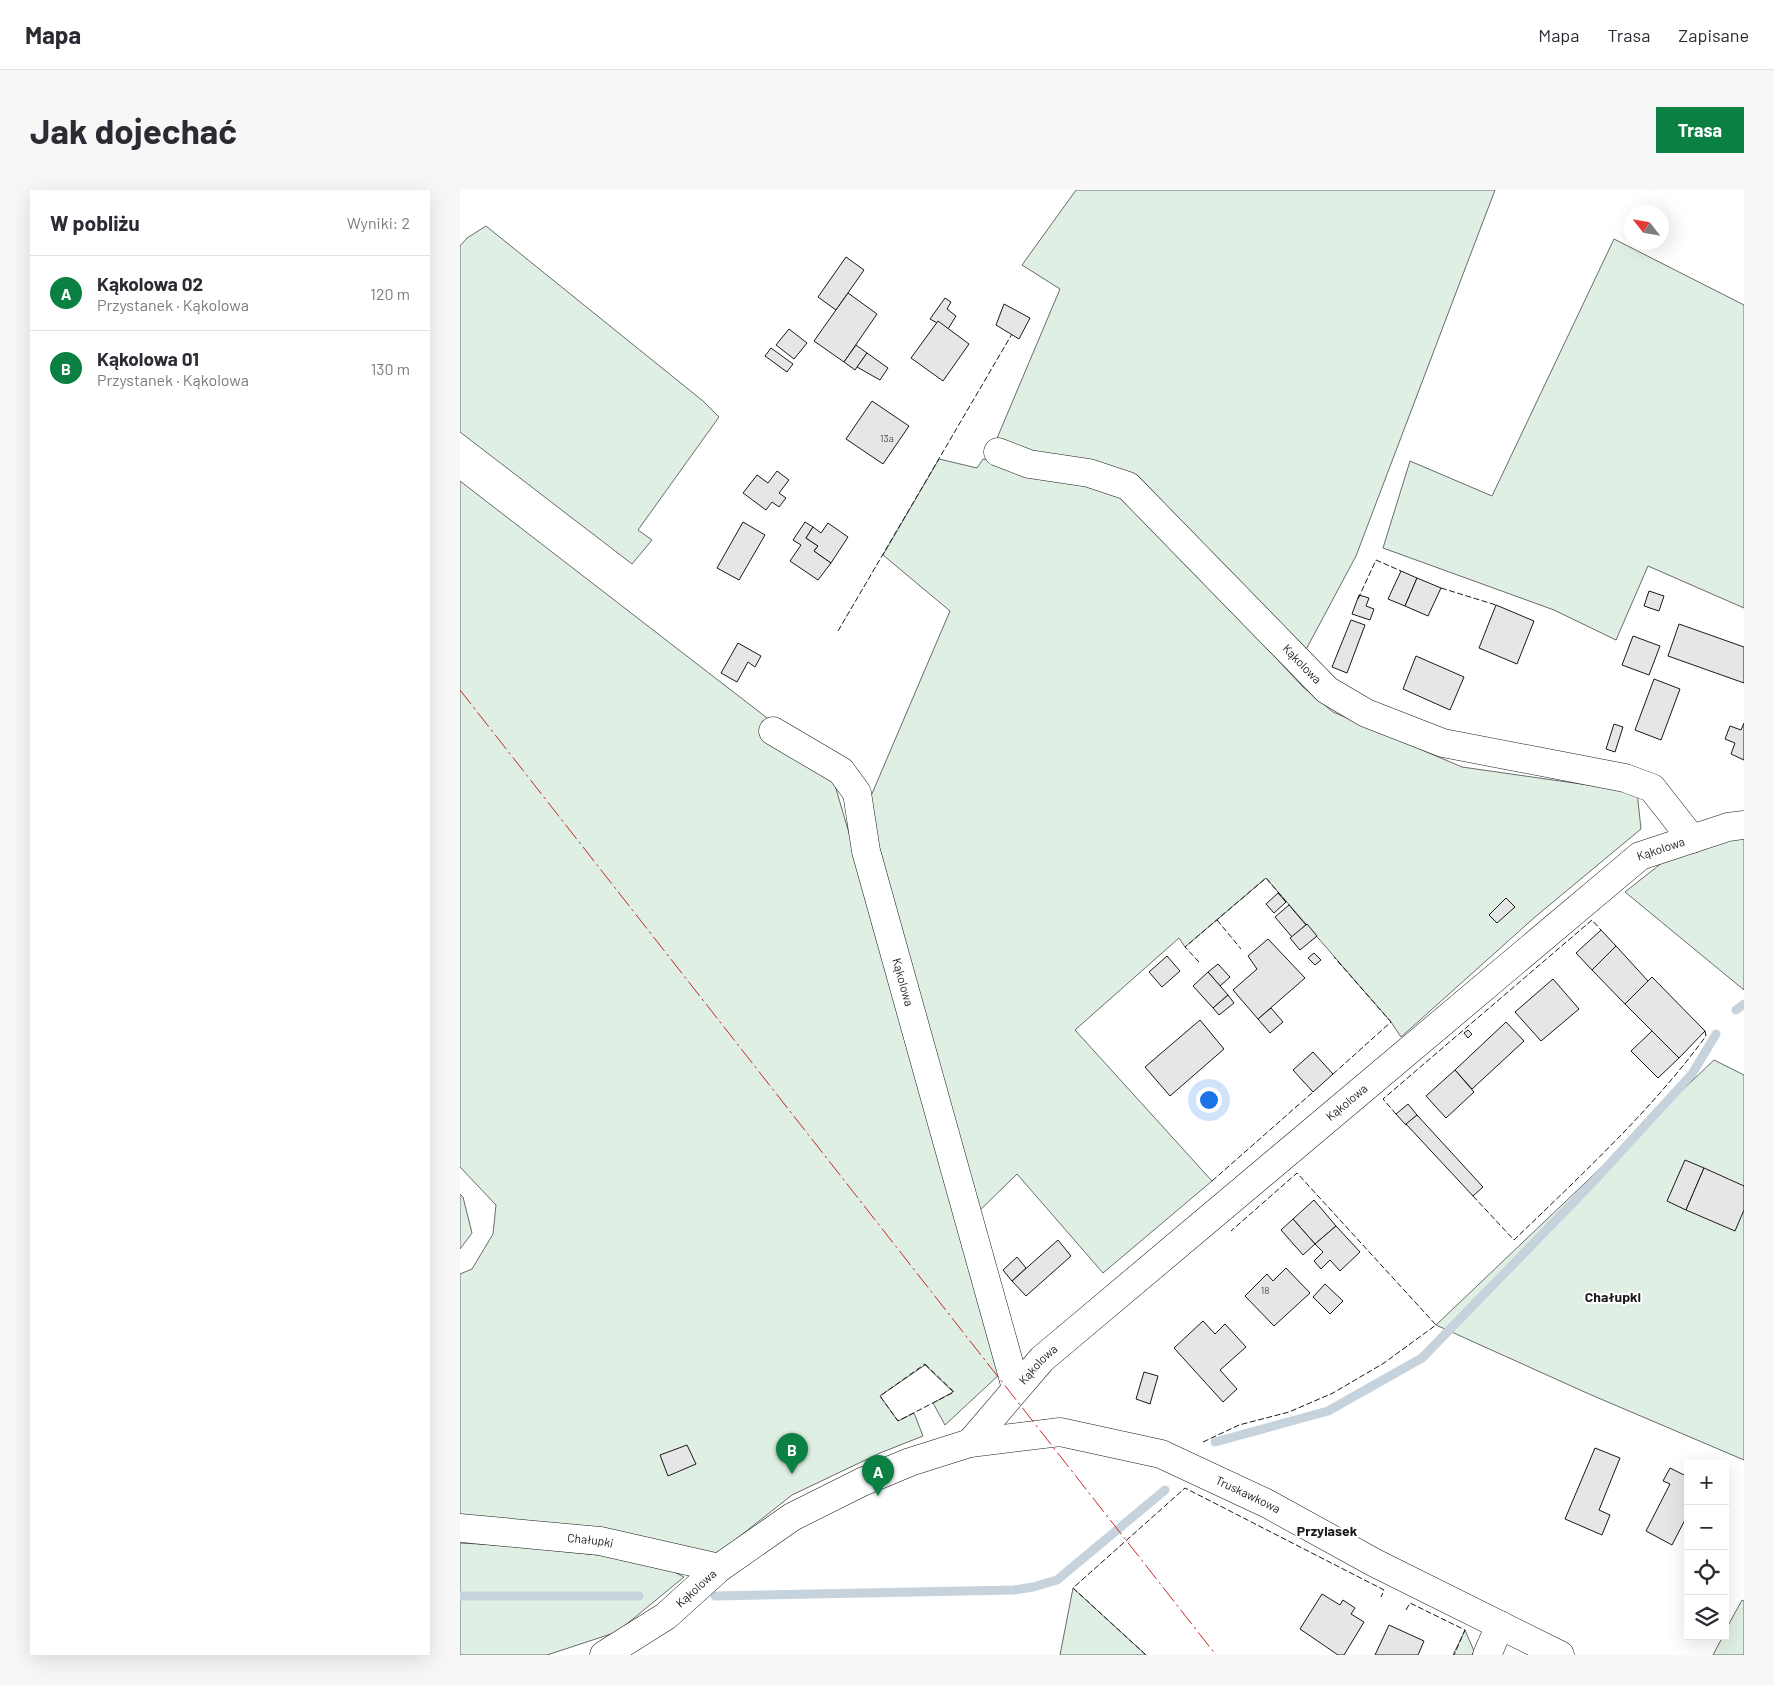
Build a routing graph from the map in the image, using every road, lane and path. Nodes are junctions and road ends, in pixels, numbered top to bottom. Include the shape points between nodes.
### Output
1 (998, 452) dead end
2 (773, 731) dead end
3 (1744, 825) edge
4 (1692, 839) junction
5 (1016, 1388) junction
6 (970, 1443) junction
7 (460, 1528) edge
8 (719, 1568) junction
9 (1500, 1625) junction
10 (604, 1655) edge
11 (1487, 1655) edge
12 (1560, 1655) edge

1 - 4 street, Kąkolowa via 1029,464 1089,473 1128,486 1326,690 1366,713 1443,743 1625,778 1652,788
2 - 5 street, Kąkolowa via 841,771 857,792 866,851
3 - 4 street, Kąkolowa via 1728,826
4 - 5 street, Kąkolowa via 1640,856 1042,1359
5 - 6 street, Kąkolowa
6 - 8 street, Kąkolowa via 910,1462 799,1513
6 - 9 street, Truskawkowa via 1060,1432 1160,1454 1266,1503 1375,1563
7 - 8 street, Chałupki via 600,1541
8 - 10 street, Kąkolowa via 666,1616
9 - 11 street
9 - 12 street, Truskawkowa

